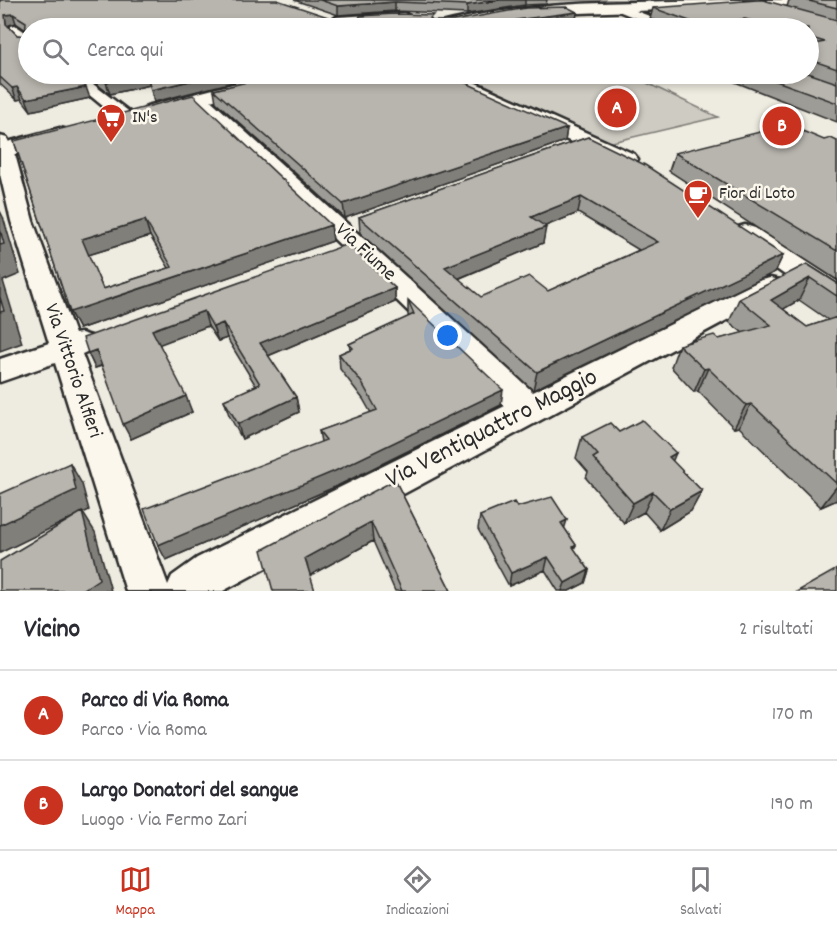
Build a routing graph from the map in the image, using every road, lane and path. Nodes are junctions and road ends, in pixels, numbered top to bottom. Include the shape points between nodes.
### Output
1 (828, 0) edge
2 (682, 2) edge
3 (746, 3) edge
4 (615, 6) junction
5 (785, 14) edge
6 (322, 15) edge
7 (638, 15) junction
8 (414, 17) edge
9 (330, 18) edge
10 (395, 18) edge
11 (479, 18) edge
12 (645, 18) edge
13 (15, 29) edge
14 (18, 32) edge
15 (83, 84) edge
16 (253, 84) edge
17 (464, 84) edge
18 (199, 98) junction
19 (127, 117) junction
20 (105, 123) edge
21 (82, 129) edge
22 (590, 141) junction
23 (1, 148) edge
24 (558, 153) edge
25 (642, 168) edge
26 (726, 221) edge
27 (801, 271) junction
28 (837, 296) edge
29 (109, 333) edge
30 (64, 349) junction
31 (0, 371) edge
32 (529, 410) junction
33 (148, 591) edge
34 (187, 591) edge

1 - 3 street
2 - 3 street
2 - 4 street
3 - 5 street
4 - 7 street
4 - 11 street
6 - 9 street
7 - 7 street via 693,10 754,7 628,9
7 - 12 street
8 - 10 street
13 - 14 street
15 - 19 street
16 - 18 street
17 - 22 street
18 - 19 street
18 - 32 street, Via Fiume
19 - 20 street
21 - 23 street
22 - 24 street
22 - 25 street
23 - 30 street, Via Vittorio Alfieri
26 - 27 street
27 - 28 street
27 - 32 street, Via Ventiquattro Maggio
29 - 30 street
30 - 31 street
30 - 33 street, Via Vittorio Alfieri
32 - 34 street, Via Ventiquattro Maggio via 223,568

